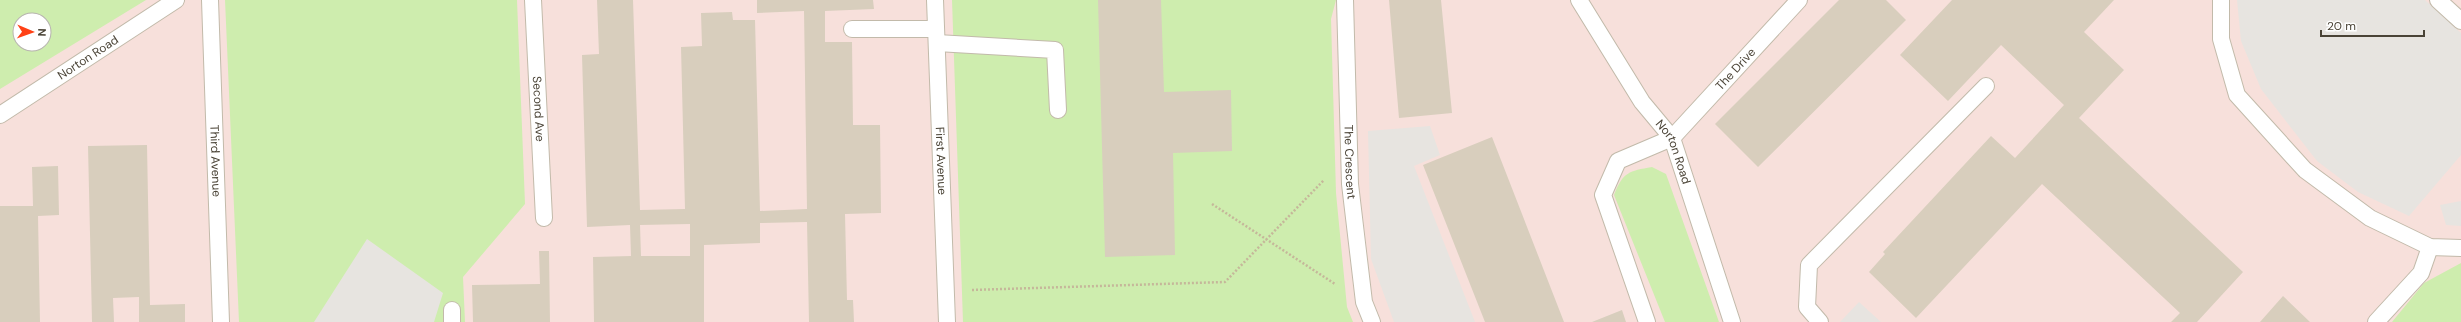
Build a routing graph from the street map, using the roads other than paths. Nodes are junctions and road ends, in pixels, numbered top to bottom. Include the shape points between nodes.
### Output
1 (176, 0) edge
2 (210, 0) edge
3 (533, 0) edge
4 (935, 0) edge
5 (1345, 0) edge
6 (1579, 0) edge
7 (1798, 0) edge
8 (2221, 0) edge
9 (2438, 0) edge
10 (2461, 21) edge
11 (852, 29) dead end
12 (936, 36) junction
13 (1986, 86) dead end
14 (1058, 110) dead end
15 (0, 115) edge
16 (1672, 138) junction
17 (544, 218) dead end
18 (2430, 247) junction
19 (2461, 248) edge
20 (221, 322) edge
21 (947, 322) edge
22 (1372, 322) edge
23 (1647, 322) edge
24 (1732, 322) edge
25 (1820, 322) edge
26 (2376, 322) edge

1 - 15 lane, Norton Road
2 - 20 lane, Third Avenue
3 - 17 lane, Second Ave
4 - 12 lane, First Avenue
5 - 22 lane, The Crescent via 1350,184 1364,302
6 - 16 lane, Norton Road via 1642,102
7 - 16 lane, The Drive
8 - 18 lane via 2221,39 2237,95 2306,170 2370,218
9 - 10 lane
11 - 12 lane
12 - 14 lane via 1055,50
12 - 21 lane, First Avenue
13 - 25 lane via 1809,265 1807,307
16 - 23 lane via 1618,161 1603,195
16 - 24 lane, Norton Road
18 - 19 lane
18 - 26 lane via 2421,273

